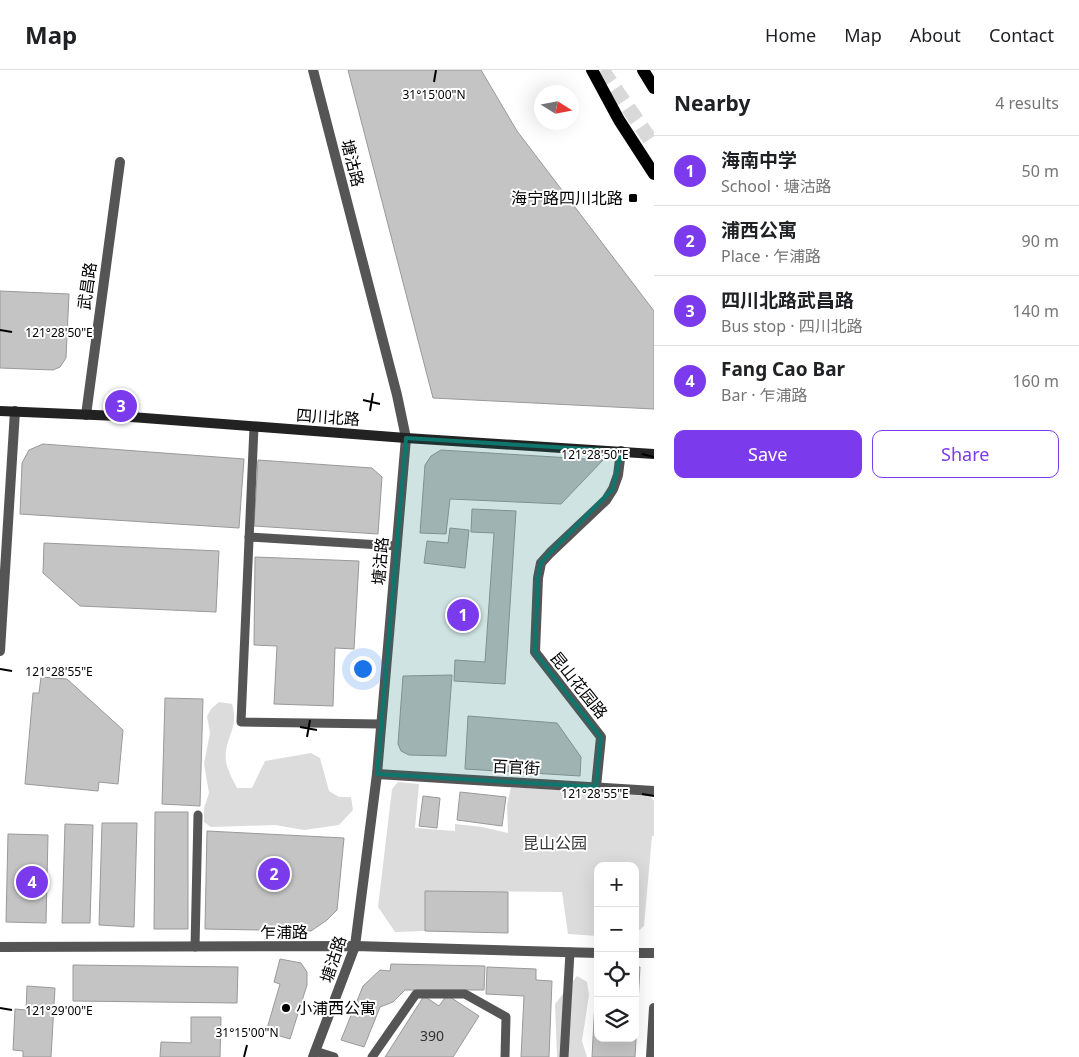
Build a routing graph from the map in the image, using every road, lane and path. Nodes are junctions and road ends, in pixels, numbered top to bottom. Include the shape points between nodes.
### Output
1 (313, 70) edge
2 (592, 70) edge
3 (644, 70) edge
4 (654, 88) edge
5 (120, 162) dead end
6 (654, 174) edge
7 (0, 411) edge
8 (15, 411) junction
9 (86, 415) junction
10 (254, 427) junction
11 (406, 438) junction
12 (621, 451) junction
13 (654, 454) edge
14 (249, 537) junction
15 (397, 546) junction
16 (0, 651) edge
17 (381, 724) junction
18 (377, 774) junction
19 (596, 787) junction
20 (654, 791) edge
21 (198, 815) dead end
22 (355, 946) junction
23 (0, 947) edge
24 (195, 947) junction
25 (570, 952) junction
26 (594, 953) edge
27 (639, 953) edge
28 (654, 953) edge
29 (654, 1008) edge
30 (653, 1035) edge
31 (314, 1054) edge
32 (334, 1057) edge
33 (372, 1057) edge
34 (505, 1057) edge
35 (564, 1057) edge
36 (651, 1057) edge

1 - 11 street, 塘沽路
2 - 6 main road
3 - 4 main road
5 - 9 street, 武昌路
7 - 8 main road, 四川北路
8 - 9 main road, 四川北路
8 - 16 street
9 - 10 main road, 四川北路
10 - 11 main road, 四川北路
10 - 14 lane
11 - 12 main road, 四川北路
11 - 15 street, 塘沽路
12 - 13 main road, 四川北路
12 - 19 street, 昆山花园路 via 618,475 606,500 541,563 538,578 535,652 601,737
14 - 15 lane
14 - 17 lane via 240,722
15 - 17 street, 塘沽路
17 - 18 street, 塘沽路
18 - 19 street, 百官街
18 - 22 street, 塘沽路
19 - 20 street, 百官街
21 - 24 lane
22 - 24 street, 乍浦路
22 - 25 street, 乍浦路
22 - 31 street, 塘沽路
23 - 24 street, 乍浦路
25 - 26 street, 乍浦路
25 - 35 lane
27 - 28 street
29 - 30 street
30 - 36 street
31 - 32 lane
33 - 34 lane via 416,994 465,994 506,1017

